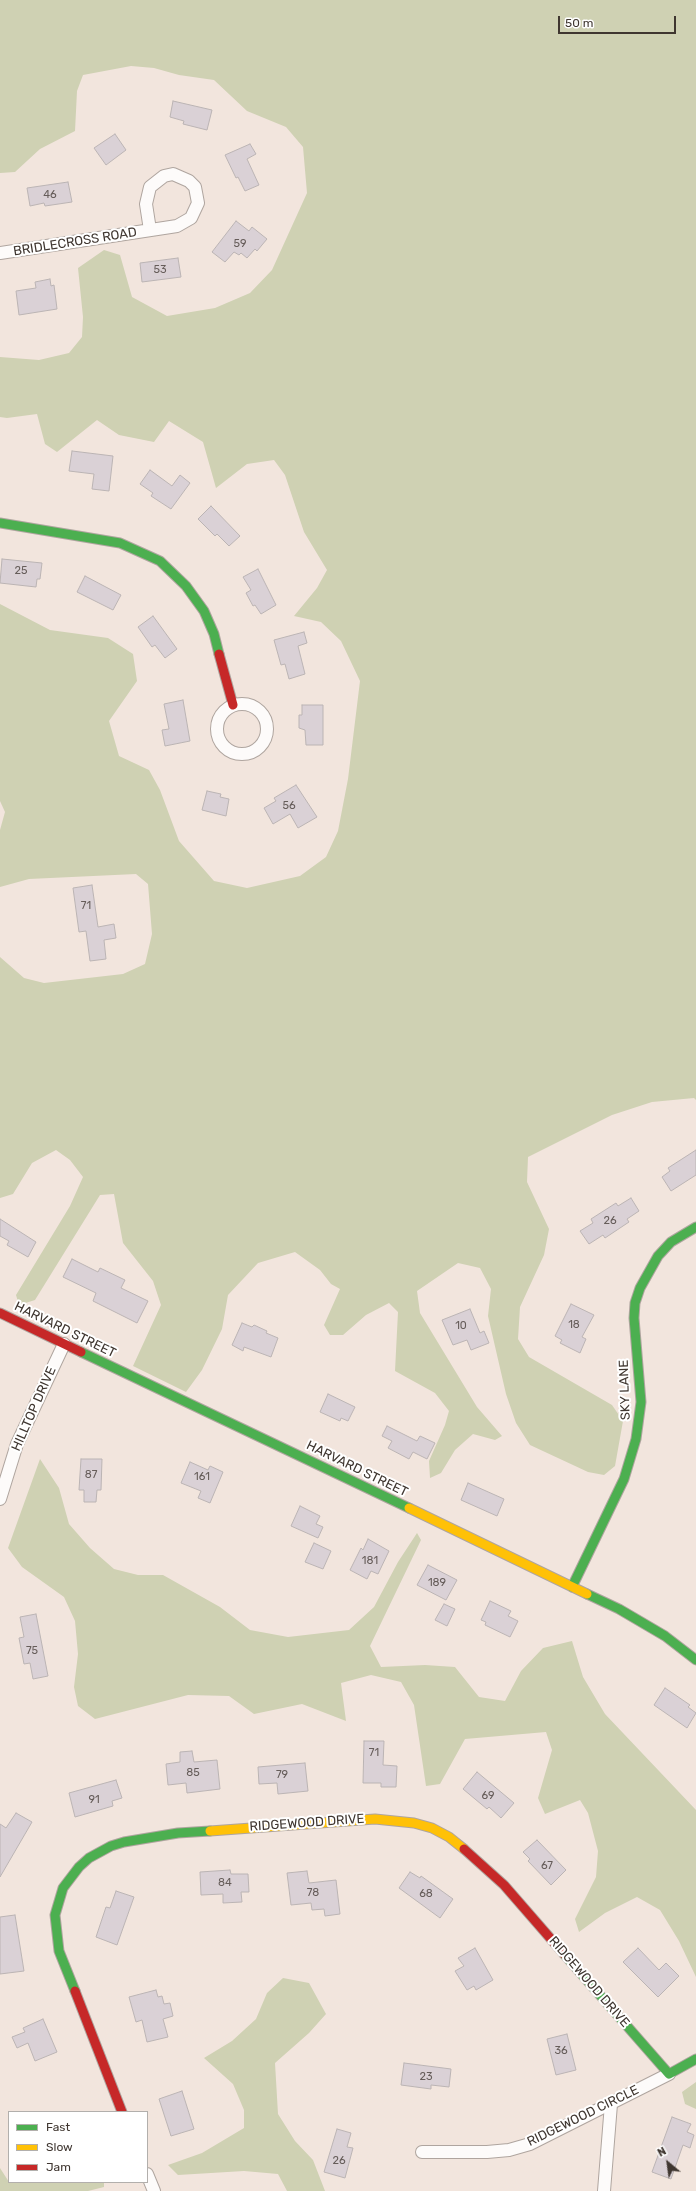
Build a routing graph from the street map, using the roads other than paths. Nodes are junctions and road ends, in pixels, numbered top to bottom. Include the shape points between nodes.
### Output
1 (150, 230) junction
2 (0, 254) edge
3 (0, 523) edge
4 (233, 705) junction
5 (696, 1227) edge
6 (0, 1313) edge
7 (64, 1344) junction
8 (0, 1499) edge
9 (572, 1587) junction
10 (696, 1660) edge
11 (696, 2059) edge
12 (669, 2074) junction
13 (611, 2104) junction
14 (122, 2111) edge
15 (422, 2152) dead end
16 (148, 2176) edge
17 (154, 2191) edge
18 (604, 2191) edge

1 - 1 street, BRIDLECROSS ROAD via 177,226 191,218 196,211 198,195 189,181 173,174 160,178 150,187 146,204
1 - 2 street, BRIDLECROSS ROAD
3 - 4 street via 120,543 142,550 160,561 186,586 204,611 214,634
4 - 4 street via 243,703 253,706 264,717 267,727 265,737 260,746 251,752 232,752 219,740 216,726 219,717 224,710
5 - 9 street, SKY LANE via 666,1246 640,1288 634,1318 641,1402 636,1439 624,1479
6 - 7 street, HARVARD STREET
7 - 8 street, HILLTOP DRIVE via 17,1444
7 - 9 street, HARVARD STREET
9 - 10 street, HARVARD STREET via 619,1609 665,1636
11 - 12 street
12 - 13 street, RIDGEWOOD CIRCLE
12 - 14 street, RIDGEWOOD DRIVE via 516,1899 464,1848 443,1834 414,1823 357,1819 178,1833 136,1839 100,1851 79,1867 58,1901 55,1915 56,1940
13 - 15 street, RIDGEWOOD CIRCLE via 546,2136 509,2150
13 - 18 street
16 - 17 street

